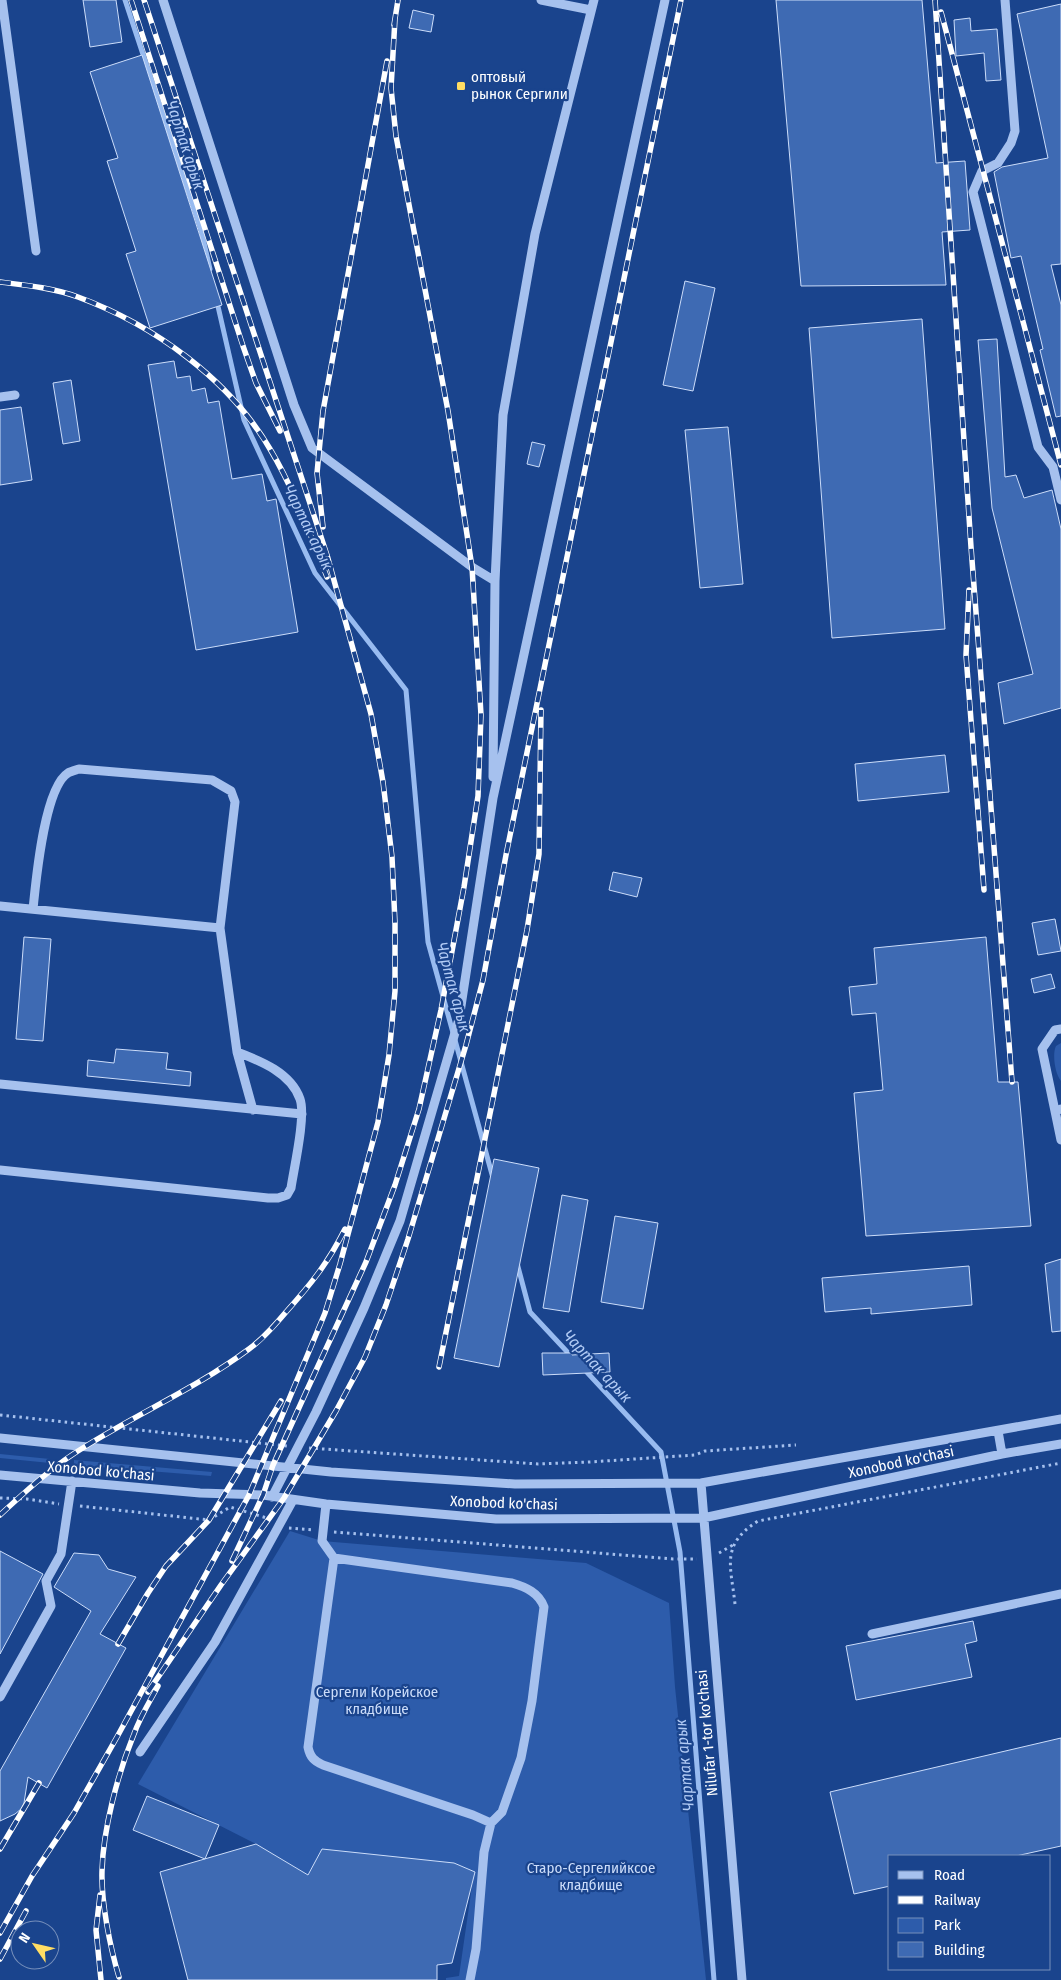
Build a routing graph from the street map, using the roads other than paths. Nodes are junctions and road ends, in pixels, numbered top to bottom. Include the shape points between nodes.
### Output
1 (2, 0) edge
2 (163, 0) edge
3 (541, 0) edge
4 (594, 0) edge
5 (665, 0) edge
6 (1005, 0) edge
7 (552, 1) edge
8 (591, 10) junction
9 (36, 251) dead end
10 (15, 395) dead end
11 (0, 397) edge
12 (1061, 500) edge
13 (495, 581) junction
14 (493, 798) junction
15 (0, 906) edge
16 (33, 909) junction
17 (220, 928) junction
18 (1061, 1029) edge
19 (237, 1052) junction
20 (0, 1084) edge
21 (253, 1110) junction
22 (1058, 1110) edge
23 (302, 1114) junction
24 (1061, 1140) edge
25 (0, 1170) edge
26 (1061, 1419) edge
27 (998, 1431) junction
28 (0, 1438) edge
29 (1061, 1444) edge
30 (1002, 1454) junction
31 (287, 1467) junction
32 (0, 1475) edge
33 (72, 1482) junction
34 (701, 1483) junction
35 (272, 1497) junction
36 (293, 1500) junction
37 (326, 1504) junction
38 (703, 1518) junction
39 (334, 1558) junction
40 (1061, 1594) edge
41 (872, 1634) dead end
42 (0, 1697) edge
43 (140, 1752) dead end
44 (491, 1823) junction
45 (470, 1980) edge
46 (742, 1980) edge

1 - 9 street
2 - 13 street via 294,405 312,448
3 - 7 street
4 - 8 street
5 - 14 street
6 - 12 street via 1015,131 998,163 982,171 973,192 1038,447 1053,467
7 - 8 street
8 - 13 street via 535,234 503,415
10 - 11 street
13 - 14 street
14 - 31 street via 459,1019 400,1221 364,1308
15 - 16 street
16 - 17 street
16 - 17 street via 44,830 54,796 68,772 79,769 212,780 231,791 235,802
17 - 19 street
18 - 22 street via 1055,1030 1042,1049
19 - 21 street
19 - 23 street via 281,1074 298,1094
20 - 21 street
21 - 23 street
22 - 24 street
23 - 25 street via 291,1188 287,1195 278,1198
26 - 27 street, Xonobod ko'chasi
27 - 30 street
27 - 34 street, Xonobod ko'chasi
28 - 31 street, Xonobod ko'chasi
29 - 30 street, Xonobod ko'chasi
30 - 38 street, Xonobod ko'chasi
31 - 34 street, Xonobod ko'chasi via 515,1484
31 - 35 street
32 - 33 street, Xonobod ko'chasi
33 - 35 street, Xonobod ko'chasi
33 - 42 street via 61,1554 46,1581 51,1606
34 - 38 street, Nilufar 1-tor ko'chasi
35 - 36 street, Xonobod ko'chasi
36 - 37 street, Xonobod ko'chasi
36 - 43 street via 215,1642
37 - 38 street, Xonobod ko'chasi via 496,1519
37 - 39 street via 322,1541
38 - 46 street, Nilufar 1-tor ko'chasi
39 - 44 street via 308,1747 312,1759
39 - 44 street via 512,1583 541,1599 544,1607 534,1691 521,1758 502,1812
40 - 41 street
44 - 45 street via 484,1852 476,1949

